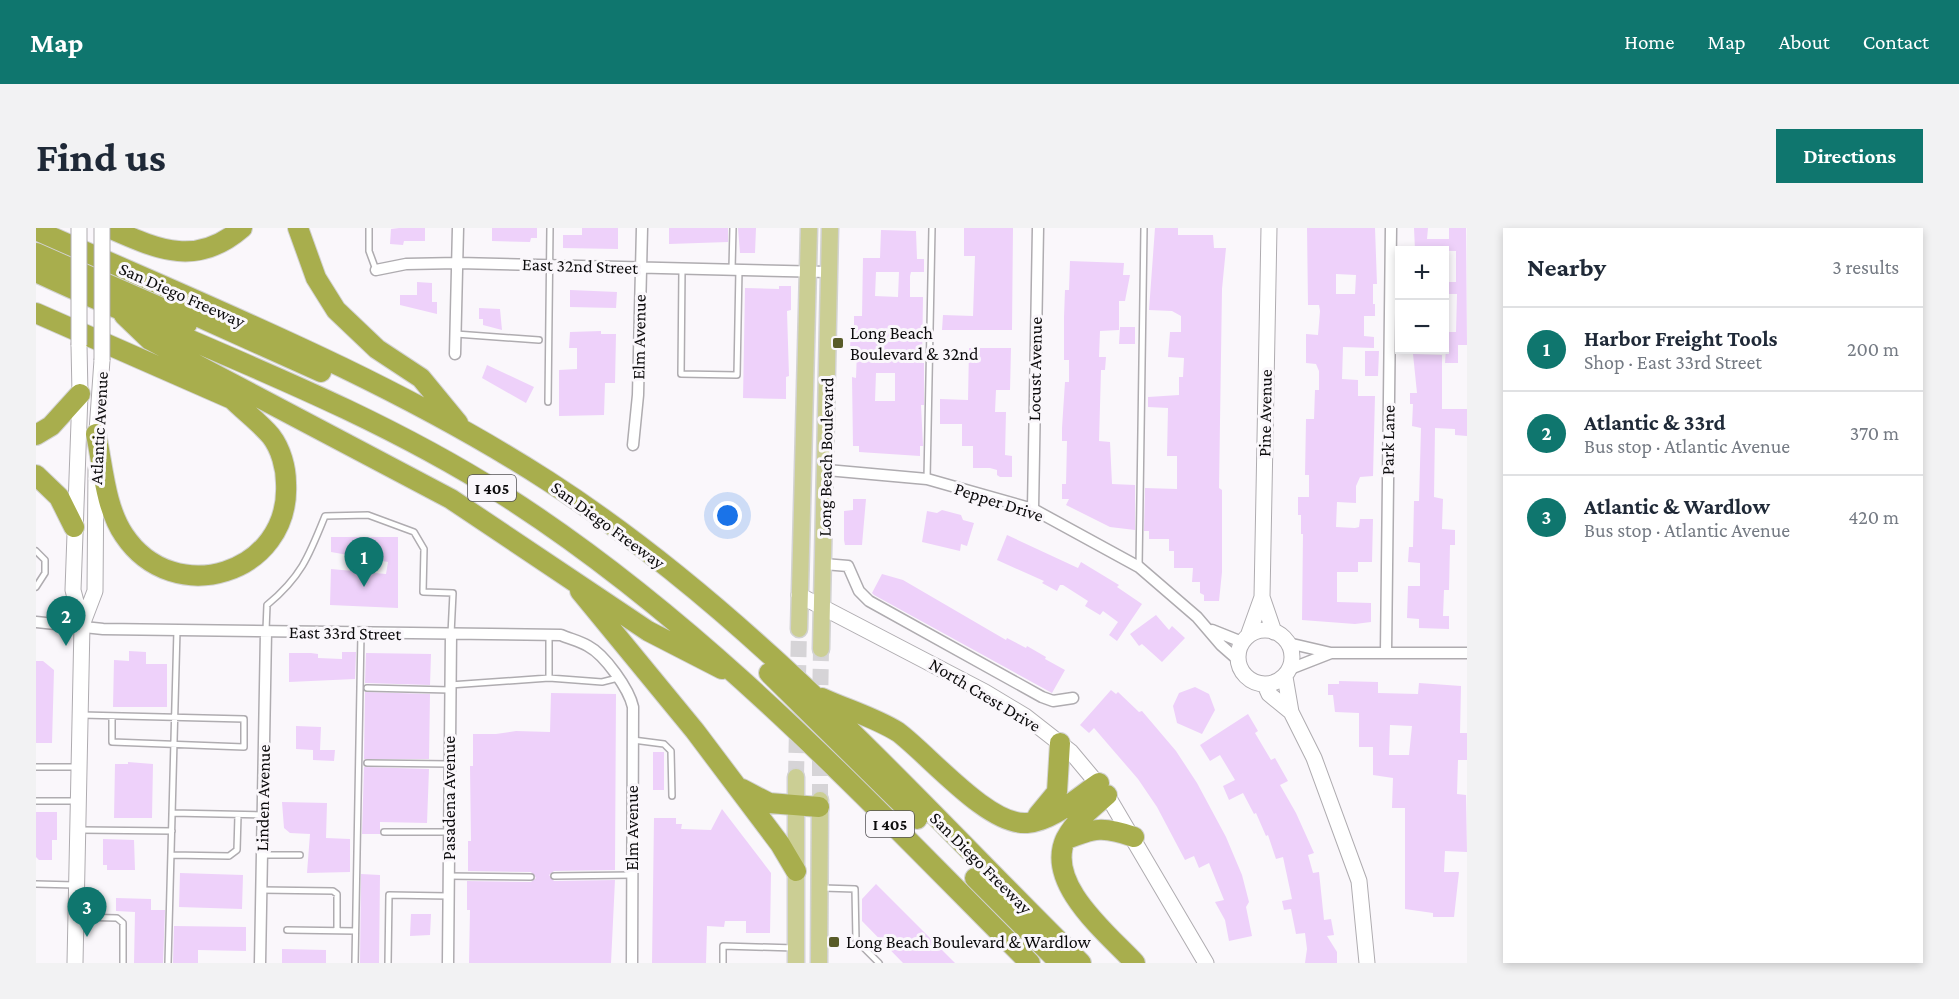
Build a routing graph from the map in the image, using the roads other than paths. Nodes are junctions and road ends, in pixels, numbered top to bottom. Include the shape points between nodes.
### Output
1 (79, 228) edge
2 (102, 228) edge
3 (109, 228) edge
4 (242, 228) edge
5 (298, 228) edge
6 (369, 228) edge
7 (458, 228) edge
8 (550, 228) edge
9 (642, 228) edge
10 (733, 228) edge
11 (809, 228) edge
12 (830, 228) edge
13 (932, 228) edge
14 (1038, 228) edge
15 (1144, 228) edge
16 (1269, 228) edge
17 (1391, 228) edge
18 (36, 230) edge
19 (36, 244) edge
20 (36, 253) edge
21 (458, 263) junction
22 (549, 265) junction
23 (641, 268) junction
24 (682, 268) junction
25 (736, 269) junction
26 (376, 270) joint
27 (809, 271) junction
28 (36, 272) edge
29 (828, 272) junction
30 (118, 308) junction
31 (36, 313) edge
32 (456, 334) junction
33 (539, 340) dead end
34 (204, 344) junction
35 (455, 354) dead end
36 (80, 394) junction
37 (231, 398) junction
38 (548, 402) dead end
39 (464, 429) junction
40 (36, 435) edge
41 (96, 435) junction
42 (633, 445) dead end
43 (827, 470) junction
44 (401, 471) junction
45 (36, 475) edge
46 (927, 479) junction
47 (1033, 509) junction
48 (74, 526) junction
49 (36, 551) edge
50 (824, 564) junction
51 (1139, 567) junction
52 (567, 574) junction
53 (36, 587) edge
54 (799, 595) junction
55 (1262, 597) junction
56 (822, 607) junction
57 (36, 622) edge
58 (82, 625) junction
59 (799, 629) tunnel mouth
60 (1210, 629) junction
61 (177, 630) junction
62 (266, 632) junction
63 (1274, 632) junction
64 (361, 633) junction
65 (451, 634) junction
66 (549, 635) junction
67 (1245, 639) junction
68 (1288, 643) junction
69 (821, 649) tunnel mouth
70 (1386, 652) junction
71 (1331, 653) junction
72 (1467, 653) edge
73 (1238, 659) junction
74 (1288, 673) junction
75 (549, 678) junction
76 (618, 678) junction
77 (749, 684) junction
78 (1265, 685) junction
79 (450, 687) junction
80 (367, 688) dead end
81 (809, 692) junction
82 (630, 693) joint
83 (1073, 698) dead end
84 (1291, 712) junction
85 (80, 715) junction
86 (112, 716) junction
87 (175, 717) junction
88 (633, 740) junction
89 (1060, 743) junction
90 (174, 744) junction
91 (367, 763) dead end
92 (449, 764) junction
93 (36, 767) edge
94 (79, 767) junction
95 (796, 777) tunnel mouth
96 (734, 784) junction
97 (1103, 789) junction
98 (672, 796) dead end
99 (36, 801) edge
100 (78, 801) junction
101 (820, 804) joint
102 (796, 807) junction
103 (172, 813) junction
104 (238, 815) junction
105 (263, 815) junction
106 (1029, 823) junction
107 (78, 830) junction
108 (172, 831) junction
109 (384, 832) dead end
110 (449, 832) junction
111 (1134, 837) junction
112 (1065, 840) junction
113 (171, 855) junction
114 (262, 855) junction
115 (300, 855) dead end
116 (796, 871) junction
117 (632, 875) junction
118 (448, 876) junction
119 (554, 876) dead end
120 (531, 878) dead end
121 (36, 884) edge
122 (77, 885) junction
123 (819, 888) junction
124 (261, 890) junction
125 (448, 896) junction
126 (76, 918) junction
127 (287, 930) dead end
128 (337, 930) junction
129 (355, 931) junction
130 (796, 955) edge
131 (75, 963) edge
132 (123, 963) edge
133 (168, 963) edge
134 (260, 963) edge
135 (355, 963) edge
136 (388, 963) edge
137 (447, 963) edge
138 (632, 963) edge
139 (723, 963) edge
140 (819, 963) edge
141 (879, 963) edge
142 (1030, 963) edge
143 (1050, 963) edge
144 (1060, 963) edge
145 (1081, 963) edge
146 (1135, 963) edge
147 (1206, 963) edge
148 (1367, 963) edge

1 - 36 street, Atlantic Avenue, bridge
2 - 41 street, Atlantic Avenue, bridge via 102,360
3 - 4 highway via 152,247 184,252 214,246
5 - 39 highway via 316,278 336,310 377,349 422,378
6 - 26 lane, East 32nd Street via 369,251
7 - 21 street
8 - 22 lane
9 - 23 street, Elm Avenue
10 - 25 lane
11 - 27 main road, Long Beach Boulevard
12 - 29 main road, Long Beach Boulevard
13 - 46 lane
14 - 47 street, Locust Avenue
15 - 51 lane
16 - 55 street, Pine Avenue
17 - 70 street, Park Lane
18 - 39 highway, San Diego Freeway / I 405 via 300,347
19 - 144 highway via 368,394 471,449 587,523 689,601 754,658
20 - 34 highway via 182,317
21 - 22 street, East 32nd Street
21 - 26 street, East 32nd Street via 406,264
21 - 32 street
22 - 23 street, East 32nd Street
22 - 38 lane
23 - 24 street, East 32nd Street
23 - 42 street, Elm Avenue
24 - 25 street, East 32nd Street
24 - 25 lane via 681,375 737,375
25 - 27 street, East 32nd Street
27 - 29 street, East 32nd Street
27 - 54 main road, Long Beach Boulevard
28 - 30 highway, San Diego Freeway / I 405
29 - 43 main road, Long Beach Boulevard
30 - 34 highway, San Diego Freeway / I 405
30 - 44 highway via 150,340
31 - 37 highway
32 - 33 lane
32 - 35 street
34 - 77 highway, San Diego Freeway / I 405 via 336,402 500,493 628,582
36 - 40 highway via 51,426
36 - 48 street, Atlantic Avenue
37 - 41 highway via 271,437 283,461 286,499 280,522 267,544 248,561 225,572 201,576 173,573 145,558 133,546 114,514
37 - 44 highway via 343,452
39 - 81 highway, San Diego Freeway / I 405 via 549,482 642,548
41 - 58 street, Atlantic Avenue via 95,591
43 - 46 street, Pepper Drive
43 - 50 main road, Long Beach Boulevard
44 - 52 highway
45 - 48 highway via 59,497
46 - 47 street, Pepper Drive
47 - 51 street, Pepper Drive
48 - 58 street, Atlantic Avenue via 73,590
49 - 53 lane via 45,560 45,573
50 - 56 main road, Long Beach Boulevard
50 - 83 street via 848,566 859,591 869,601 1042,697
51 - 60 street, Pepper Drive
52 - 77 highway via 648,631
52 - 96 highway
54 - 56 street, North Crest Drive
54 - 59 main road, Long Beach Boulevard
55 - 63 street, Pine Avenue
55 - 67 street, Pine Avenue
56 - 69 main road, Long Beach Boulevard
56 - 89 street, North Crest Drive via 985,692
57 - 58 street, East 33rd Street
58 - 61 street, East 33rd Street
58 - 85 street, Atlantic Avenue
60 - 67 street, Pepper Drive
60 - 73 street, Pepper Drive
61 - 62 street, East 33rd Street
61 - 87 lane
62 - 64 street, East 33rd Street
62 - 65 lane via 267,605 288,588 307,561 325,516 368,515 414,532 424,549 423,592 453,593
62 - 105 street, Linden Avenue
63 - 67 street via 1256,631
63 - 68 street
64 - 65 street, East 33rd Street
64 - 129 lane
65 - 66 street, East 33rd Street
65 - 79 street, Pasadena Avenue
66 - 75 lane
66 - 76 street, East 33rd Street via 561,635 590,647
67 - 73 street
68 - 71 street
68 - 74 street via 1292,651
70 - 71 street
70 - 72 street
71 - 74 street
73 - 78 street via 1244,676
74 - 78 street via 1278,682
74 - 84 street
75 - 76 lane via 602,682
75 - 79 lane
76 - 82 street, East 33rd Street
77 - 142 highway, San Diego Freeway / I 405
77 - 143 highway via 783,696
78 - 84 street via 1269,694
79 - 80 lane
79 - 92 street, Pasadena Avenue
81 - 106 highway via 897,732 986,807 1011,821
81 - 145 highway, San Diego Freeway / I 405
82 - 88 street, Elm Avenue
84 - 148 street via 1314,758 1359,881
85 - 86 lane
85 - 94 street, Atlantic Avenue
86 - 87 lane
86 - 90 lane via 112,742
87 - 90 lane
87 - 90 lane via 244,719 244,747
88 - 98 lane via 664,744 671,751
88 - 117 street, Elm Avenue
89 - 97 street, North Crest Drive
89 - 106 highway via 1057,792
90 - 103 lane
91 - 92 lane
92 - 110 street, Pasadena Avenue
93 - 94 lane
94 - 100 street, Atlantic Avenue
95 - 102 main road
96 - 102 highway via 763,802
96 - 116 highway
97 - 106 highway
97 - 111 street, North Crest Drive
97 - 112 highway
99 - 100 lane
100 - 107 street, Atlantic Avenue
101 - 102 highway
101 - 123 main road
102 - 116 main road
103 - 104 lane
103 - 108 lane
104 - 105 lane
104 - 113 lane via 237,850 228,856
105 - 114 street, Linden Avenue
107 - 108 lane
107 - 122 street, Atlantic Avenue
108 - 113 lane
109 - 110 lane
110 - 118 street, Pasadena Avenue
111 - 112 highway via 1096,828
111 - 147 street, North Crest Drive
112 - 146 highway via 1063,869 1072,895
113 - 133 lane
114 - 115 lane
114 - 124 street, Linden Avenue
116 - 130 main road
117 - 119 lane
117 - 138 street, Elm Avenue
118 - 120 lane
118 - 125 street, Pasadena Avenue
121 - 122 lane
122 - 126 street, Atlantic Avenue
123 - 140 main road
123 - 141 lane via 855,889 856,940
124 - 128 lane via 333,891
124 - 134 street, Linden Avenue
125 - 136 lane via 389,895
125 - 137 street, Pasadena Avenue
126 - 131 street, Atlantic Avenue
126 - 132 lane via 117,918 123,923
127 - 128 lane
128 - 129 lane
129 - 135 lane
130 - 139 lane via 723,946

